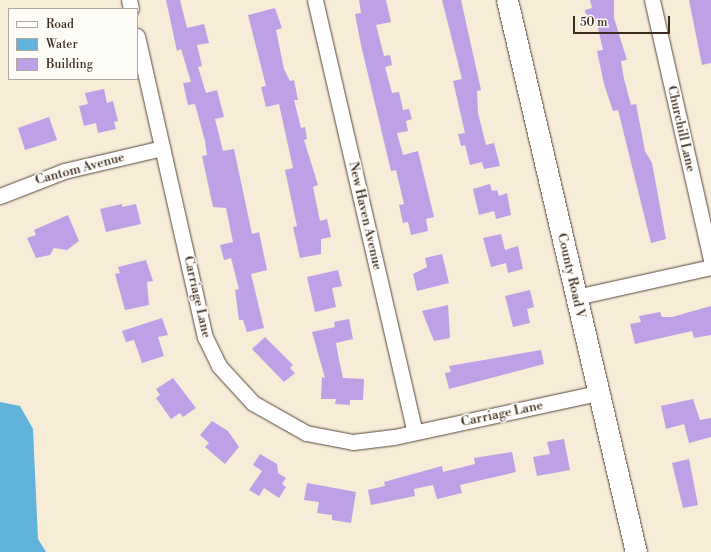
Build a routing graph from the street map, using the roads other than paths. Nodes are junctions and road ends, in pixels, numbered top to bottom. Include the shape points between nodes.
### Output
1 (315, 0) edge
2 (507, 0) edge
3 (652, 0) edge
4 (138, 40) edge
5 (162, 148) junction
6 (0, 196) edge
7 (711, 259) edge
8 (711, 267) edge
9 (576, 297) junction
10 (598, 393) junction
11 (415, 432) junction
12 (636, 552) edge

1 - 11 street, New Haven Avenue
2 - 9 main road, County Road V
3 - 7 street, Churchill Lane
4 - 5 street, Carriage Lane
5 - 6 street, Cantom Avenue via 64,171
5 - 11 street, Carriage Lane via 205,337 219,366 237,388 282,422 327,439 374,440
8 - 9 street
9 - 10 main road, County Road V
10 - 11 street, Carriage Lane
10 - 12 main road, County Road V

